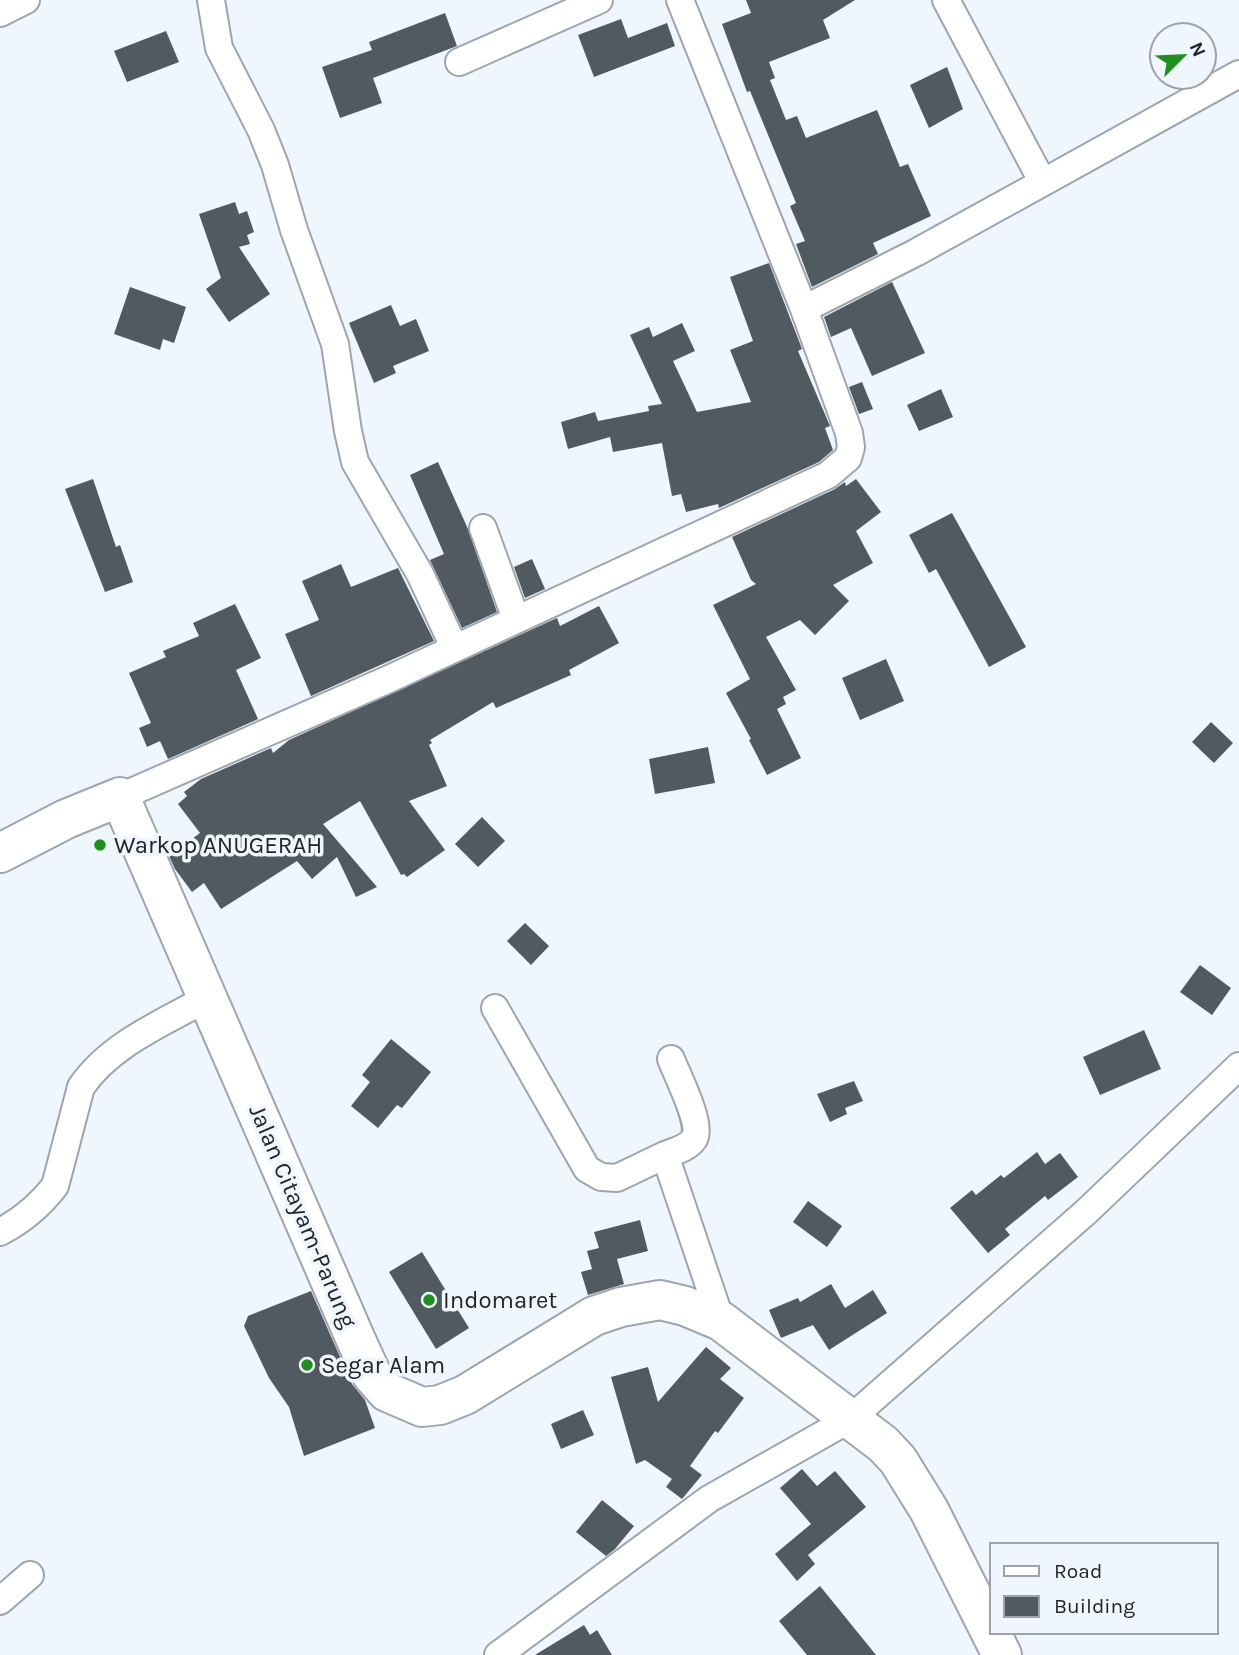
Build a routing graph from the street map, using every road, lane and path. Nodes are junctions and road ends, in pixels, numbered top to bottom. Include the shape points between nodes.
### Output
1 (26, 0) edge
2 (211, 0) edge
3 (599, 0) edge
4 (680, 0) edge
5 (946, 0) edge
6 (0, 13) edge
7 (459, 62) dead end
8 (1239, 74) edge
9 (1042, 181) junction
10 (804, 309) junction
11 (483, 528) dead end
12 (516, 619) junction
13 (454, 647) junction
14 (120, 797) junction
15 (0, 853) edge
16 (209, 997) junction
17 (495, 1008) dead end
18 (671, 1059) dead end
19 (1239, 1066) edge
20 (665, 1155) junction
21 (0, 1232) edge
22 (721, 1321) junction
23 (850, 1419) junction
24 (30, 1575) dead end
25 (0, 1601) edge
26 (990, 1629) edge
27 (992, 1634) edge
28 (498, 1655) edge
29 (1002, 1655) edge

1 - 6 street
2 - 13 street via 219,48 266,142 335,344 355,462 414,562
3 - 7 street
4 - 10 street
5 - 9 street
8 - 9 street
9 - 10 street
10 - 12 street via 849,433 848,458 828,475
11 - 12 street
12 - 13 street
13 - 14 street
14 - 15 street
14 - 16 street, Jalan Citayam-Parung
16 - 21 street via 120,1048 89,1076 81,1087 55,1186
16 - 22 street, Jalan Citayam-Parung via 356,1340 372,1375 387,1392 422,1407 440,1405 465,1395 594,1316 637,1303 660,1300
17 - 20 street via 586,1170 617,1178
18 - 20 street via 697,1124 696,1136 688,1146
19 - 23 street via 1086,1212
20 - 22 street
22 - 23 street, Jalan Citayam-Parung
23 - 26 street, Jalan Citayam-Parung via 883,1444 914,1483
23 - 28 street via 709,1499
24 - 25 street
27 - 29 street, Jalan Citayam-Parung

